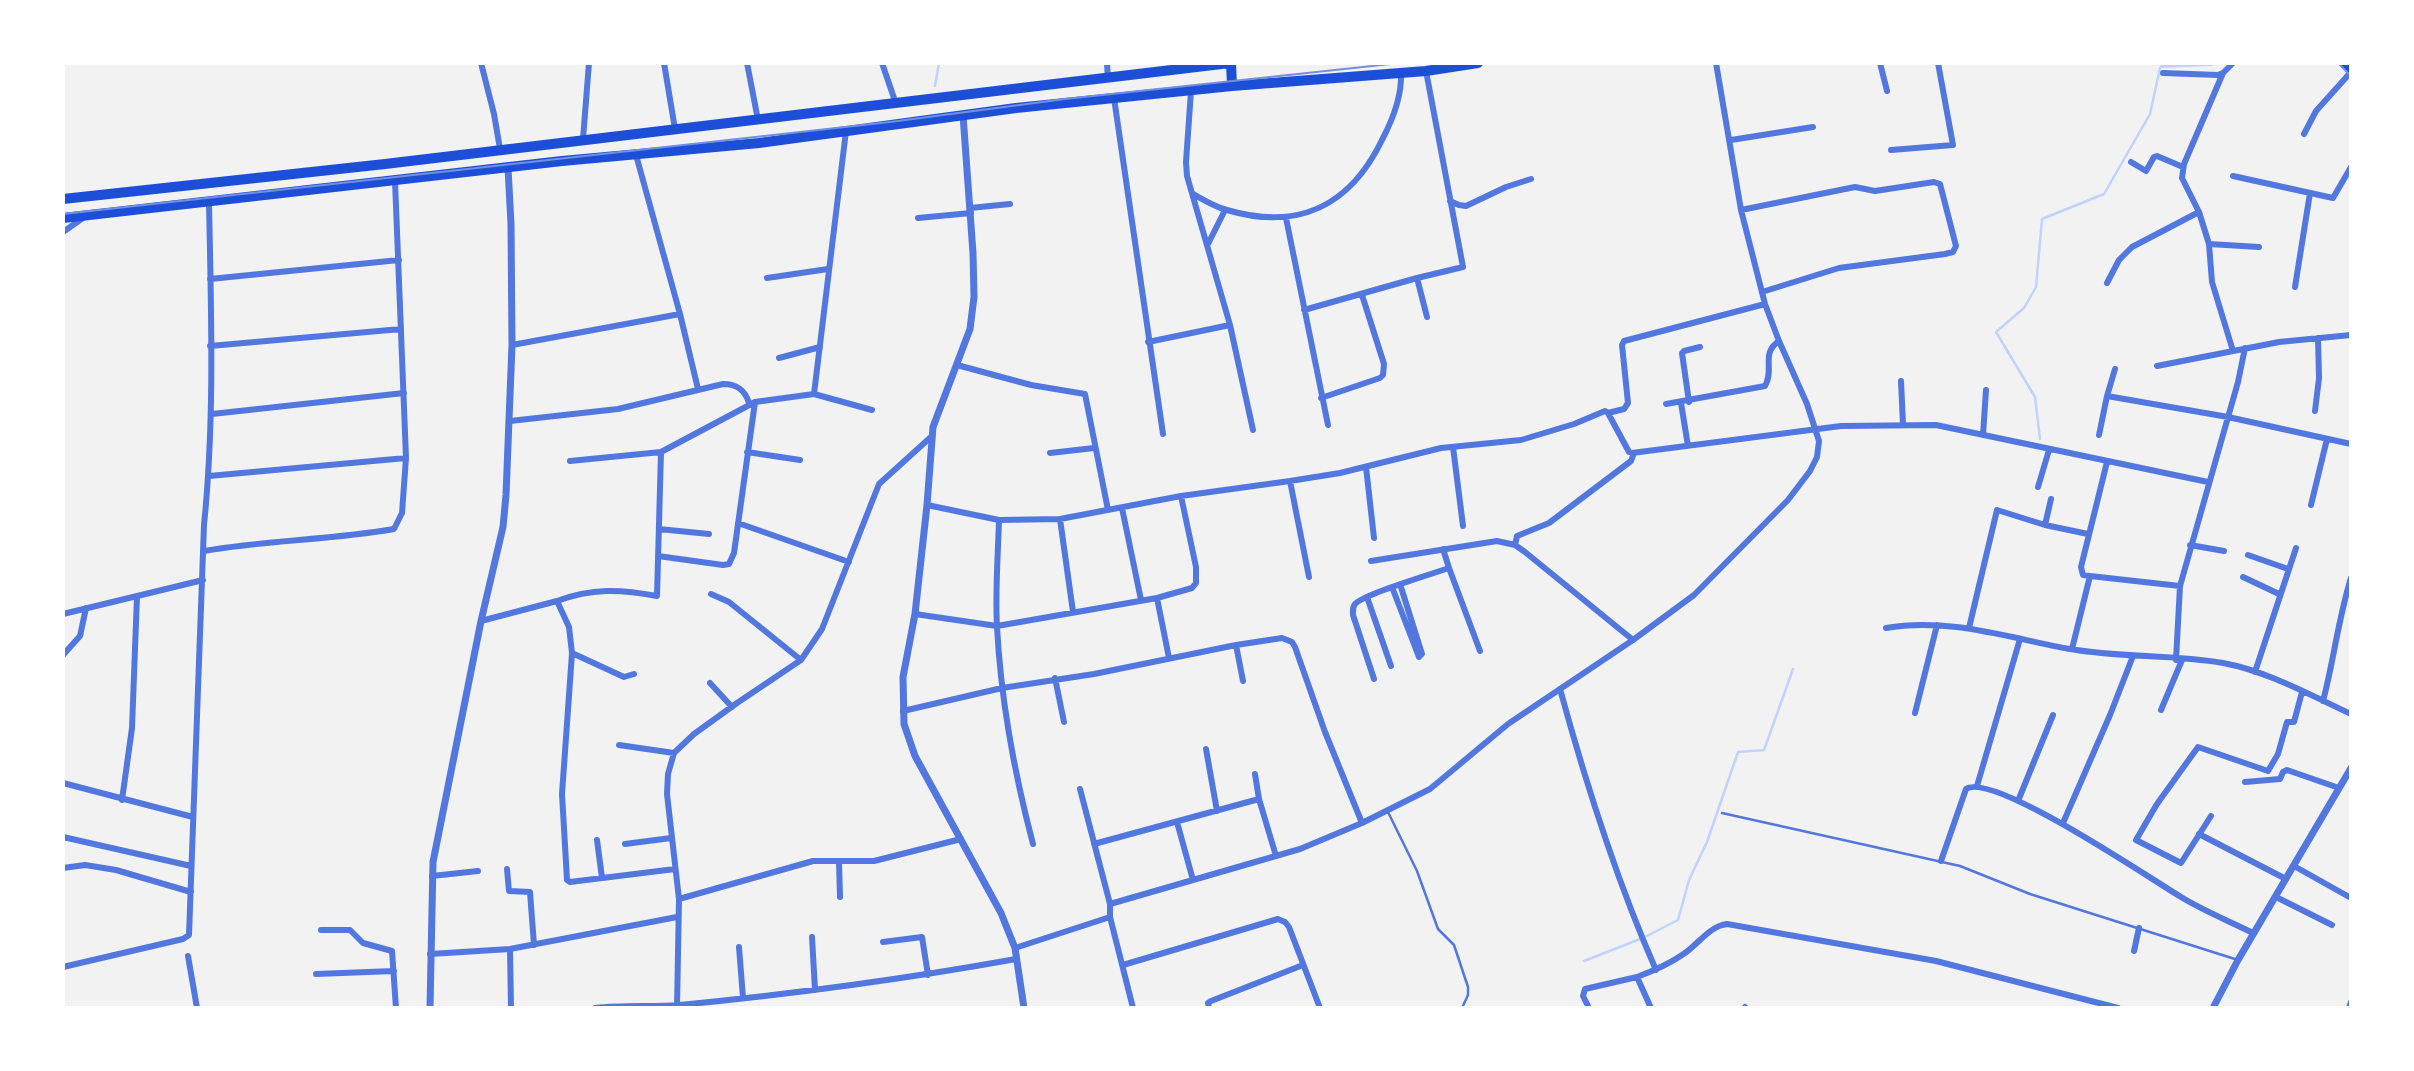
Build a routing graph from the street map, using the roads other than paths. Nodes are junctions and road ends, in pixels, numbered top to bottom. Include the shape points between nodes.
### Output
1 (481, 63) edge
2 (589, 63) edge
3 (664, 63) edge
4 (747, 63) edge
5 (882, 63) edge
6 (1107, 63) edge
7 (1230, 63) edge
8 (1478, 63) edge
9 (1716, 63) edge
10 (1880, 63) edge
11 (1938, 63) edge
12 (2233, 63) edge
13 (2345, 63) edge
14 (1426, 71) junction
15 (2351, 71) edge
16 (2163, 73) dead end
17 (2223, 73) junction
18 (1401, 74) junction
19 (1108, 79) junction
20 (1232, 86) junction
21 (1887, 90) dead end
22 (1191, 91) junction
23 (1114, 99) junction
24 (896, 104) junction
25 (963, 115) junction
26 (758, 120) junction
27 (1812, 127) dead end
28 (675, 129) junction
29 (846, 131) junction
30 (2304, 134) dead end
31 (583, 139) junction
32 (1731, 140) junction
33 (500, 149) junction
34 (1891, 150) dead end
35 (636, 155) junction
36 (2131, 162) dead end
37 (2183, 167) junction
38 (2351, 167) edge
39 (508, 168) junction
40 (2233, 176) dead end
41 (1531, 179) dead end
42 (396, 181) junction
43 (152, 190) junction
44 (2311, 193) junction
45 (1193, 194) junction
46 (63, 199) edge
47 (1450, 201) junction
48 (209, 202) junction
49 (1010, 204) dead end
50 (155, 208) junction
51 (1225, 209) junction
52 (970, 210) junction
53 (1741, 210) junction
54 (2199, 212) junction
55 (88, 214) junction
56 (63, 218) edge
57 (918, 218) dead end
58 (1286, 218) junction
59 (63, 232) edge
60 (1208, 244) junction
61 (2208, 244) junction
62 (2259, 247) dead end
63 (398, 260) junction
64 (828, 269) junction
65 (767, 278) dead end
66 (1418, 278) junction
67 (210, 279) junction
68 (2107, 283) dead end
69 (2295, 287) dead end
70 (1762, 292) junction
71 (1362, 295) junction
72 (1765, 304) junction
73 (1304, 310) junction
74 (680, 314) junction
75 (1427, 317) dead end
76 (1230, 325) junction
77 (401, 329) junction
78 (2351, 335) edge
79 (2318, 338) junction
80 (1779, 341) junction
81 (1148, 342) junction
82 (512, 345) junction
83 (211, 346) junction
84 (820, 347) junction
85 (1700, 347) dead end
86 (2245, 348) junction
87 (2233, 351) junction
88 (779, 358) dead end
89 (957, 365) junction
90 (2157, 366) dead end
91 (2115, 369) dead end
92 (1901, 381) dead end
93 (698, 389) junction
94 (1986, 390) dead end
95 (404, 393) junction
96 (814, 394) junction
97 (2108, 396) junction
98 (1321, 398) junction
99 (752, 402) junction
100 (1685, 402) junction
101 (1666, 404) dead end
102 (873, 410) dead end
103 (2315, 411) dead end
104 (1608, 413) junction
105 (212, 414) junction
106 (2228, 417) junction
107 (510, 421) junction
108 (1328, 425) dead end
109 (1903, 425) junction
110 (1816, 429) junction
111 (1253, 430) dead end
112 (1163, 434) dead end
113 (1983, 435) junction
114 (2099, 435) dead end
115 (932, 436) junction
116 (2327, 439) junction
117 (2351, 444) edge
118 (1688, 446) junction
119 (1453, 447) junction
120 (1094, 448) junction
121 (2049, 450) junction
122 (661, 452) junction
123 (747, 452) junction
124 (1050, 453) dead end
125 (1634, 453) junction
126 (406, 458) junction
127 (800, 460) dead end
128 (569, 461) dead end
129 (2107, 463) junction
130 (1366, 467) junction
131 (209, 476) junction
132 (1290, 481) junction
133 (2208, 482) junction
134 (2038, 487) dead end
135 (1181, 496) junction
136 (2051, 499) dead end
137 (927, 505) junction
138 (2311, 505) dead end
139 (1122, 508) junction
140 (1108, 510) junction
141 (1060, 519) junction
142 (999, 520) junction
143 (738, 523) junction
144 (2045, 525) junction
145 (1463, 526) dead end
146 (659, 529) junction
147 (709, 534) dead end
148 (2088, 534) junction
149 (1374, 538) dead end
150 (1515, 545) junction
151 (2190, 545) junction
152 (2295, 548) dead end
153 (1443, 549) junction
154 (204, 551) junction
155 (2224, 551) dead end
156 (2248, 555) dead end
157 (658, 556) junction
158 (1371, 561) dead end
159 (849, 562) junction
160 (1449, 568) junction
161 (2288, 569) junction
162 (2090, 576) junction
163 (1309, 577) dead end
164 (2243, 577) dead end
165 (2351, 578) edge
166 (203, 580) junction
167 (1400, 584) junction
168 (2180, 586) junction
169 (1392, 587) junction
170 (711, 594) dead end
171 (2279, 594) junction
172 (136, 596) junction
173 (1367, 597) junction
174 (1157, 598) junction
175 (1141, 600) junction
176 (557, 601) junction
177 (86, 608) junction
178 (1073, 612) junction
179 (63, 614) edge
180 (915, 614) junction
181 (481, 621) junction
182 (1937, 625) junction
183 (997, 626) junction
184 (1886, 628) dead end
185 (1969, 628) junction
186 (2020, 639) junction
187 (1633, 640) junction
188 (1236, 645) junction
189 (2073, 649) junction
190 (1480, 651) dead end
191 (572, 653) junction
192 (63, 655) edge
193 (2133, 656) junction
194 (1169, 658) junction
195 (801, 660) junction
196 (2179, 660) junction
197 (1391, 666) dead end
198 (2255, 672) junction
199 (634, 674) dead end
200 (1055, 678) junction
201 (1374, 679) dead end
202 (1243, 681) dead end
203 (710, 683) dead end
204 (1002, 688) junction
205 (1560, 689) junction
206 (2302, 692) junction
207 (2323, 701) junction
208 (732, 707) junction
209 (2161, 710) dead end
210 (903, 711) junction
211 (1915, 713) dead end
212 (2351, 714) edge
213 (2053, 715) dead end
214 (1064, 722) dead end
215 (619, 745) dead end
216 (1206, 748) dead end
217 (674, 753) junction
218 (2351, 768) edge
219 (1255, 774) dead end
220 (2245, 782) dead end
221 (63, 783) edge
222 (1978, 786) junction
223 (2339, 788) junction
224 (1080, 789) dead end
225 (1259, 799) junction
226 (122, 800) junction
227 (2018, 801) junction
228 (1387, 810) junction
229 (1217, 811) junction
230 (1722, 813) dead end
231 (2211, 816) dead end
232 (192, 817) junction
233 (1177, 822) junction
234 (2063, 823) junction
235 (1360, 824) junction
236 (2200, 835) junction
237 (63, 838) edge
238 (671, 838) junction
239 (961, 839) junction
240 (597, 840) dead end
241 (625, 844) dead end
242 (1033, 844) dead end
243 (1094, 844) junction
244 (1276, 856) junction
245 (839, 861) junction
246 (1941, 861) junction
247 (191, 866) junction
248 (2294, 866) junction
249 (63, 868) edge
250 (507, 869) dead end
251 (675, 869) junction
252 (478, 871) dead end
253 (432, 876) junction
254 (602, 878) junction
255 (2286, 879) junction
256 (1193, 880) junction
257 (191, 892) junction
258 (840, 897) dead end
259 (2276, 897) junction
260 (2351, 898) edge
261 (679, 899) junction
262 (1110, 904) junction
263 (677, 917) junction
264 (1110, 917) junction
265 (2332, 925) dead end
266 (2139, 928) junction
267 (320, 930) dead end
268 (2253, 933) junction
269 (812, 937) dead end
270 (883, 942) dead end
271 (534, 945) junction
272 (739, 947) dead end
273 (1014, 948) junction
274 (510, 949) junction
275 (2134, 951) dead end
276 (430, 954) junction
277 (188, 956) dead end
278 (1016, 960) junction
279 (2238, 960) junction
280 (1123, 965) junction
281 (1303, 965) junction
282 (63, 967) edge
283 (1656, 970) junction
284 (394, 971) junction
285 (316, 974) dead end
286 (928, 975) junction
287 (1637, 977) junction
288 (815, 990) junction
289 (743, 998) junction
290 (2351, 1002) edge
291 (677, 1006) edge
292 (197, 1008) edge
293 (396, 1008) edge
294 (430, 1008) edge
295 (511, 1008) edge
296 (594, 1008) edge
297 (1024, 1008) edge
298 (1133, 1008) edge
299 (1209, 1008) edge
300 (1320, 1008) edge
301 (1462, 1008) edge
302 (1588, 1008) edge
303 (1651, 1008) edge
304 (2118, 1008) edge
305 (2213, 1008) edge
306 (2349, 1008) edge

1 - 33 street
2 - 31 street
3 - 28 street
4 - 26 street
5 - 24 street
6 - 19 street
7 - 19 highway
7 - 20 highway
8 - 14 highway
9 - 32 street
10 - 21 street
11 - 34 street via 1953,145
12 - 17 street
13 - 15 highway
14 - 18 highway
14 - 47 street
15 - 30 street via 2316,111
16 - 17 street
17 - 37 street
18 - 20 highway
18 - 58 street via 1388,129 1361,175 1320,208
19 - 24 highway
20 - 22 highway
22 - 23 highway
22 - 45 street via 1186,168
23 - 25 highway
23 - 81 street
24 - 26 highway
25 - 29 highway
25 - 52 street
26 - 28 highway
27 - 32 street
28 - 31 highway
29 - 35 highway
29 - 64 street
31 - 33 highway
32 - 53 street
33 - 43 highway
35 - 39 highway
35 - 74 street
36 - 37 street via 2146,171 2157,156
37 - 54 street via 2182,178
38 - 44 street via 2334,198
39 - 42 highway
39 - 82 street
40 - 44 street
41 - 47 street via 1466,206
42 - 48 highway
42 - 63 street
43 - 46 highway
43 - 50 highway
44 - 69 street
45 - 51 street
45 - 60 street
47 - 66 street via 1463,267
48 - 50 highway
48 - 67 street
49 - 52 street
50 - 55 highway
51 - 58 street
51 - 60 street
52 - 57 street
52 - 89 street via 974,298 970,329
53 - 70 street
53 - 70 street via 1855,187 1875,191 1940,184 1955,243 1953,252 1839,268
54 - 61 street
54 - 68 street via 2132,247
55 - 56 highway
55 - 59 street
58 - 73 street
60 - 76 street
61 - 62 street
61 - 87 street via 2212,282
63 - 67 street
63 - 77 street
64 - 65 street
64 - 84 street
66 - 71 street
66 - 75 street
67 - 83 street
70 - 72 street
71 - 73 street
71 - 98 street via 1384,364 1383,375
72 - 80 street
72 - 104 street via 1623,341 1628,403 1624,409
73 - 98 street
74 - 82 street
74 - 93 street
76 - 81 street
76 - 111 street
77 - 83 street
77 - 95 street
78 - 79 street
79 - 86 street
79 - 103 street
80 - 100 street via 1769,352 1765,386
80 - 110 street
81 - 112 street
82 - 107 street
83 - 105 street
84 - 88 street
84 - 96 street
85 - 100 street via 1682,353
86 - 87 street
86 - 106 street
87 - 90 street
89 - 115 street
89 - 120 street via 1031,386 1084,393
91 - 97 street
92 - 109 street
93 - 99 street via 732,385
93 - 107 street via 618,409
94 - 113 street
95 - 105 street
95 - 126 street
96 - 99 street
96 - 102 street
97 - 106 street
97 - 114 street
98 - 108 street
99 - 122 street
99 - 123 street
100 - 101 street
100 - 118 street
104 - 119 street via 1521,440
104 - 125 street via 1629,452
105 - 131 street
106 - 116 street
106 - 133 street
107 - 181 street via 503,527
109 - 110 street
109 - 113 street via 1944,426
110 - 118 street
110 - 187 street via 1817,457 1788,500 1694,595
113 - 121 street
115 - 137 street
115 - 159 street via 879,484
116 - 117 street
116 - 138 street
118 - 125 street
119 - 130 street
119 - 145 street
120 - 124 street
120 - 140 street
121 - 129 street
121 - 134 street
122 - 128 street
122 - 146 street
123 - 127 street
123 - 143 street
125 - 150 street via 1631,461 1553,520 1517,536
126 - 131 street
126 - 154 street via 402,513 394,529
129 - 133 street
129 - 148 street
130 - 132 street
130 - 149 street
131 - 154 street
132 - 135 street
132 - 163 street
133 - 151 street
135 - 139 street
135 - 174 street via 1196,583
136 - 144 street
137 - 142 street
137 - 180 street
139 - 140 street
139 - 175 street
140 - 141 street
141 - 142 street
141 - 178 street
142 - 183 street
143 - 157 street via 734,554 727,565
143 - 159 street
144 - 148 street
144 - 185 street via 1997,510
146 - 147 street
146 - 157 street
148 - 162 street via 2081,570
150 - 153 street via 1497,541
150 - 187 street
151 - 155 street
151 - 168 street
152 - 161 street
153 - 158 street
153 - 160 street
154 - 166 street
156 - 161 street
157 - 176 street via 657,596 600,590
159 - 195 street via 822,629
160 - 167 street
160 - 190 street
161 - 171 street
162 - 168 street
162 - 189 street
164 - 171 street
165 - 207 street
166 - 172 street
166 - 232 street
167 - 169 street
167 - 169 street via 1421,656
168 - 196 street
169 - 173 street
170 - 195 street via 729,602
171 - 198 street
172 - 177 street
172 - 226 street via 132,728
173 - 197 street
173 - 201 street via 1356,604 1353,614
174 - 175 street
174 - 194 street
175 - 178 street
176 - 181 street
176 - 191 street via 569,627
177 - 179 street
177 - 192 street via 80,636
178 - 183 street
180 - 183 street
180 - 210 street via 906,655
181 - 253 street
182 - 184 street
182 - 185 street
182 - 211 street
183 - 204 street
185 - 186 street
186 - 189 street
186 - 222 street
187 - 205 street
188 - 194 street
188 - 202 street
188 - 235 street via 1282,638 1292,642
189 - 193 street
191 - 199 street via 624,677
191 - 254 street via 562,794 567,880
193 - 196 street
193 - 234 street
194 - 200 street
195 - 208 street
196 - 198 street
196 - 209 street
198 - 206 street
200 - 204 street
200 - 214 street
203 - 208 street
204 - 210 street
204 - 242 street via 1014,769
205 - 228 street via 1508,724 1430,789
205 - 283 street via 1589,794
206 - 207 street
206 - 236 street via 2294,722 2288,722 2268,771 2198,747 2136,840 2181,863
207 - 212 street
208 - 217 street
210 - 239 street via 915,756
213 - 227 street
215 - 217 street
216 - 229 street
217 - 238 street via 667,794
218 - 223 street
219 - 225 street
220 - 223 street via 2280,779 2287,770
221 - 226 street
222 - 227 street
222 - 246 street via 1966,789
223 - 248 street
224 - 243 street
225 - 229 street
225 - 244 street
226 - 232 street
227 - 234 street
228 - 235 street
228 - 301 lane via 1418,871 1438,929 1454,945 1468,986
229 - 233 street
230 - 246 lane
231 - 236 street
232 - 247 street
233 - 243 street
233 - 256 street
234 - 268 street via 2183,898
235 - 244 street
236 - 255 street
237 - 247 street
238 - 241 street
238 - 251 street
239 - 245 street via 874,861
239 - 273 street via 1001,913
240 - 254 street
243 - 262 street
244 - 256 street
245 - 258 street
245 - 261 street via 813,861
246 - 266 lane
247 - 257 street
248 - 255 street
248 - 260 street
249 - 257 street via 85,865 116,870
250 - 271 street via 509,891 530,892
251 - 254 street
251 - 261 street
252 - 253 street
253 - 276 street
255 - 259 street
256 - 262 street
257 - 282 street via 189,935 183,939
259 - 265 street
259 - 268 street
261 - 263 street
262 - 264 street
263 - 271 street
263 - 291 street
264 - 273 street
264 - 280 street
266 - 275 street
266 - 279 lane
267 - 284 street via 350,930 366,945 390,949
268 - 279 street
269 - 288 street
270 - 286 street via 922,937
271 - 274 street
272 - 289 street
273 - 278 street
274 - 276 street
274 - 295 street
276 - 294 street
277 - 292 street
278 - 286 street
278 - 297 street
279 - 305 street
280 - 281 street via 1278,919 1289,927
280 - 298 street
281 - 299 street via 1210,1001
281 - 300 street
283 - 287 street
283 - 304 street via 1727,924 1936,961
284 - 285 street
284 - 293 street
286 - 288 street
287 - 302 street via 1586,989 1583,996
287 - 303 street
288 - 289 street
289 - 291 street
290 - 306 street
291 - 296 street

